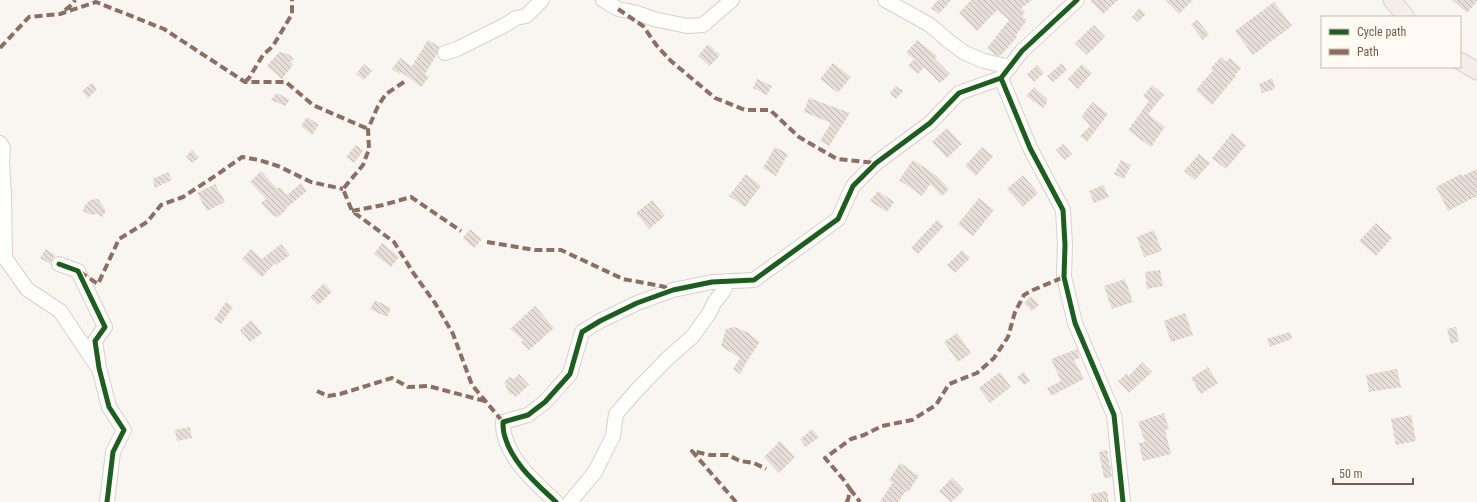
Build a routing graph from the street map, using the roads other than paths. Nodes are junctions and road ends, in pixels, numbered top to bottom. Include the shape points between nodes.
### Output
1 (542, 0) edge
2 (603, 0) edge
3 (732, 0) edge
4 (885, 0) edge
5 (1077, 0) edge
6 (1392, 0) edge
7 (1405, 16) edge
8 (445, 53) dead end
9 (1461, 62) edge
10 (1477, 71) edge
11 (1005, 72) junction
12 (0, 143) edge
13 (59, 264) dead end
14 (727, 281) junction
15 (99, 368) junction
16 (107, 502) edge
17 (556, 502) edge
18 (570, 502) edge
19 (1123, 502) edge

1 - 8 street via 526,16 516,18
2 - 3 street via 618,9 687,26 702,25
4 - 11 street via 930,25 965,53
5 - 11 street via 1022,51
6 - 7 main road
9 - 10 main road
11 - 14 street via 959,93 930,123 876,163 853,186 838,219 754,280
11 - 19 street via 1030,148 1063,210 1064,277 1075,323 1114,415
12 - 15 street via 3,148 5,258 27,289 60,311
13 - 15 street via 78,271 105,327 95,341
14 - 17 street via 673,290 637,303 582,332 570,374 545,402 528,415 503,422 505,437 514,458
14 - 18 street via 724,290 693,336 668,358 616,414 613,436 594,472
15 - 16 street via 109,407 124,430 113,452

